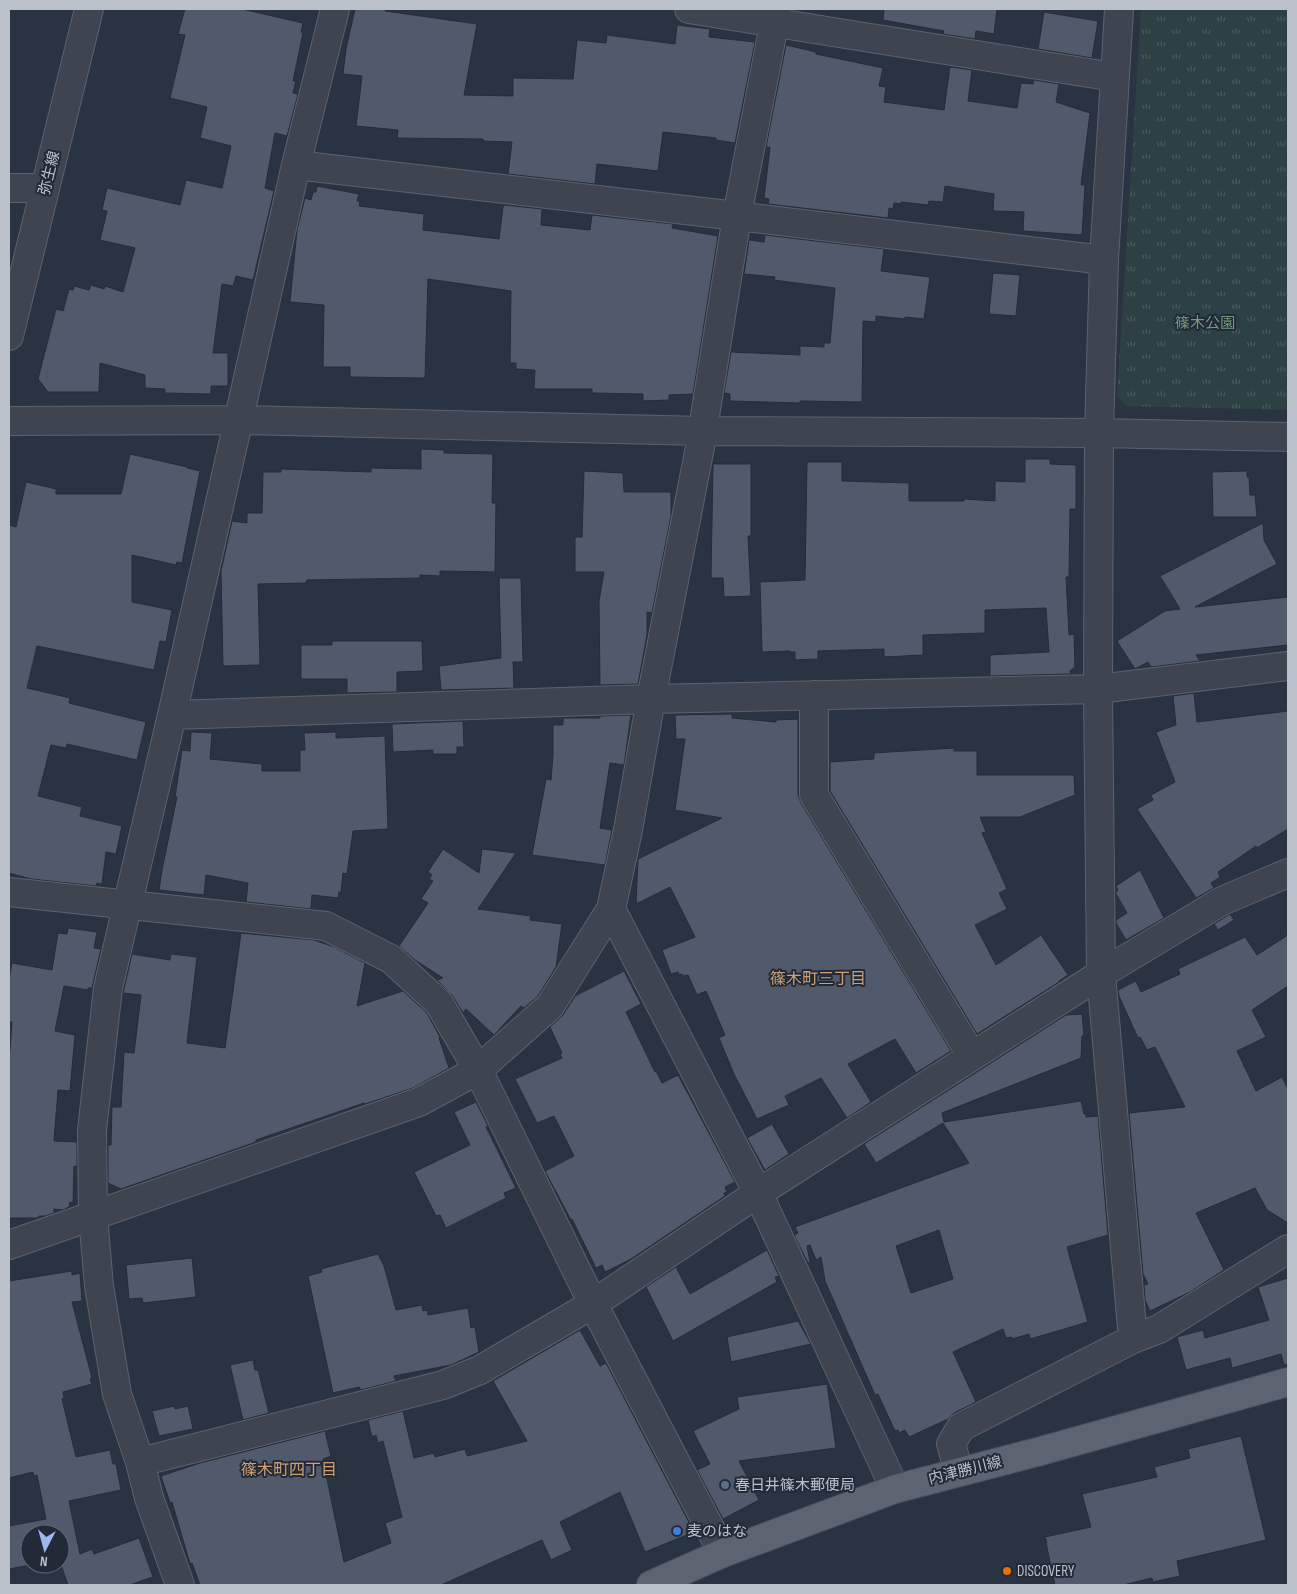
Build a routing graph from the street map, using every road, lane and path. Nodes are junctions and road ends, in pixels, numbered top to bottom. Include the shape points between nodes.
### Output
1 (89, 9) edge
2 (335, 9) edge
3 (689, 9) edge
4 (1119, 9) edge
5 (776, 16) edge
6 (1114, 77) junction
7 (296, 165) junction
8 (9, 188) edge
9 (45, 188) junction
10 (737, 216) junction
11 (1104, 260) junction
12 (9, 336) edge
13 (239, 420) junction
14 (9, 421) edge
15 (703, 431) junction
16 (1099, 433) junction
17 (1288, 437) edge
18 (1288, 666) edge
19 (1098, 689) junction
20 (814, 695) junction
21 (651, 699) junction
22 (172, 715) junction
23 (1288, 873) edge
24 (9, 892) edge
25 (128, 904) junction
26 (611, 909) junction
27 (1101, 974) junction
28 (972, 1056) junction
29 (478, 1070) junction
30 (758, 1193) junction
31 (92, 1216) junction
32 (9, 1245) edge
33 (1288, 1249) edge
34 (593, 1304) junction
35 (1133, 1339) junction
36 (1288, 1382) edge
37 (140, 1462) junction
38 (959, 1472) junction
39 (895, 1488) junction
40 (722, 1553) junction
41 (180, 1585) edge
42 (651, 1585) edge

1 - 9 street, 弥生線
2 - 7 street
3 - 5 street
4 - 6 street
5 - 6 street
5 - 10 street
6 - 11 street
7 - 10 street
7 - 13 street
8 - 9 street
9 - 12 street, 弥生線
10 - 11 street
10 - 15 street
11 - 16 street
13 - 14 street
13 - 15 street
13 - 22 street
15 - 16 street
15 - 21 street
16 - 17 street
16 - 19 street
18 - 19 street
19 - 20 street
19 - 27 street
20 - 21 street
20 - 28 street via 814,795
21 - 22 street
21 - 26 street
22 - 25 street
23 - 27 street via 1222,901
24 - 25 street
25 - 29 street via 326,926 391,959 439,1003
25 - 31 street via 108,988 92,1130
26 - 29 street via 550,1006
26 - 30 street
27 - 28 street
27 - 35 street
28 - 30 street
29 - 31 street via 419,1102
29 - 34 street
30 - 34 street
30 - 39 street
31 - 32 street
31 - 37 street via 99,1286 117,1394
33 - 35 street via 1159,1329
34 - 37 street via 480,1370 443,1385
34 - 40 street
35 - 38 street via 961,1427 951,1444
36 - 38 main road, 内津勝川線
37 - 41 street via 149,1498
38 - 39 main road, 内津勝川線
39 - 40 main road, 内津勝川線
40 - 42 main road, 内津勝川線

